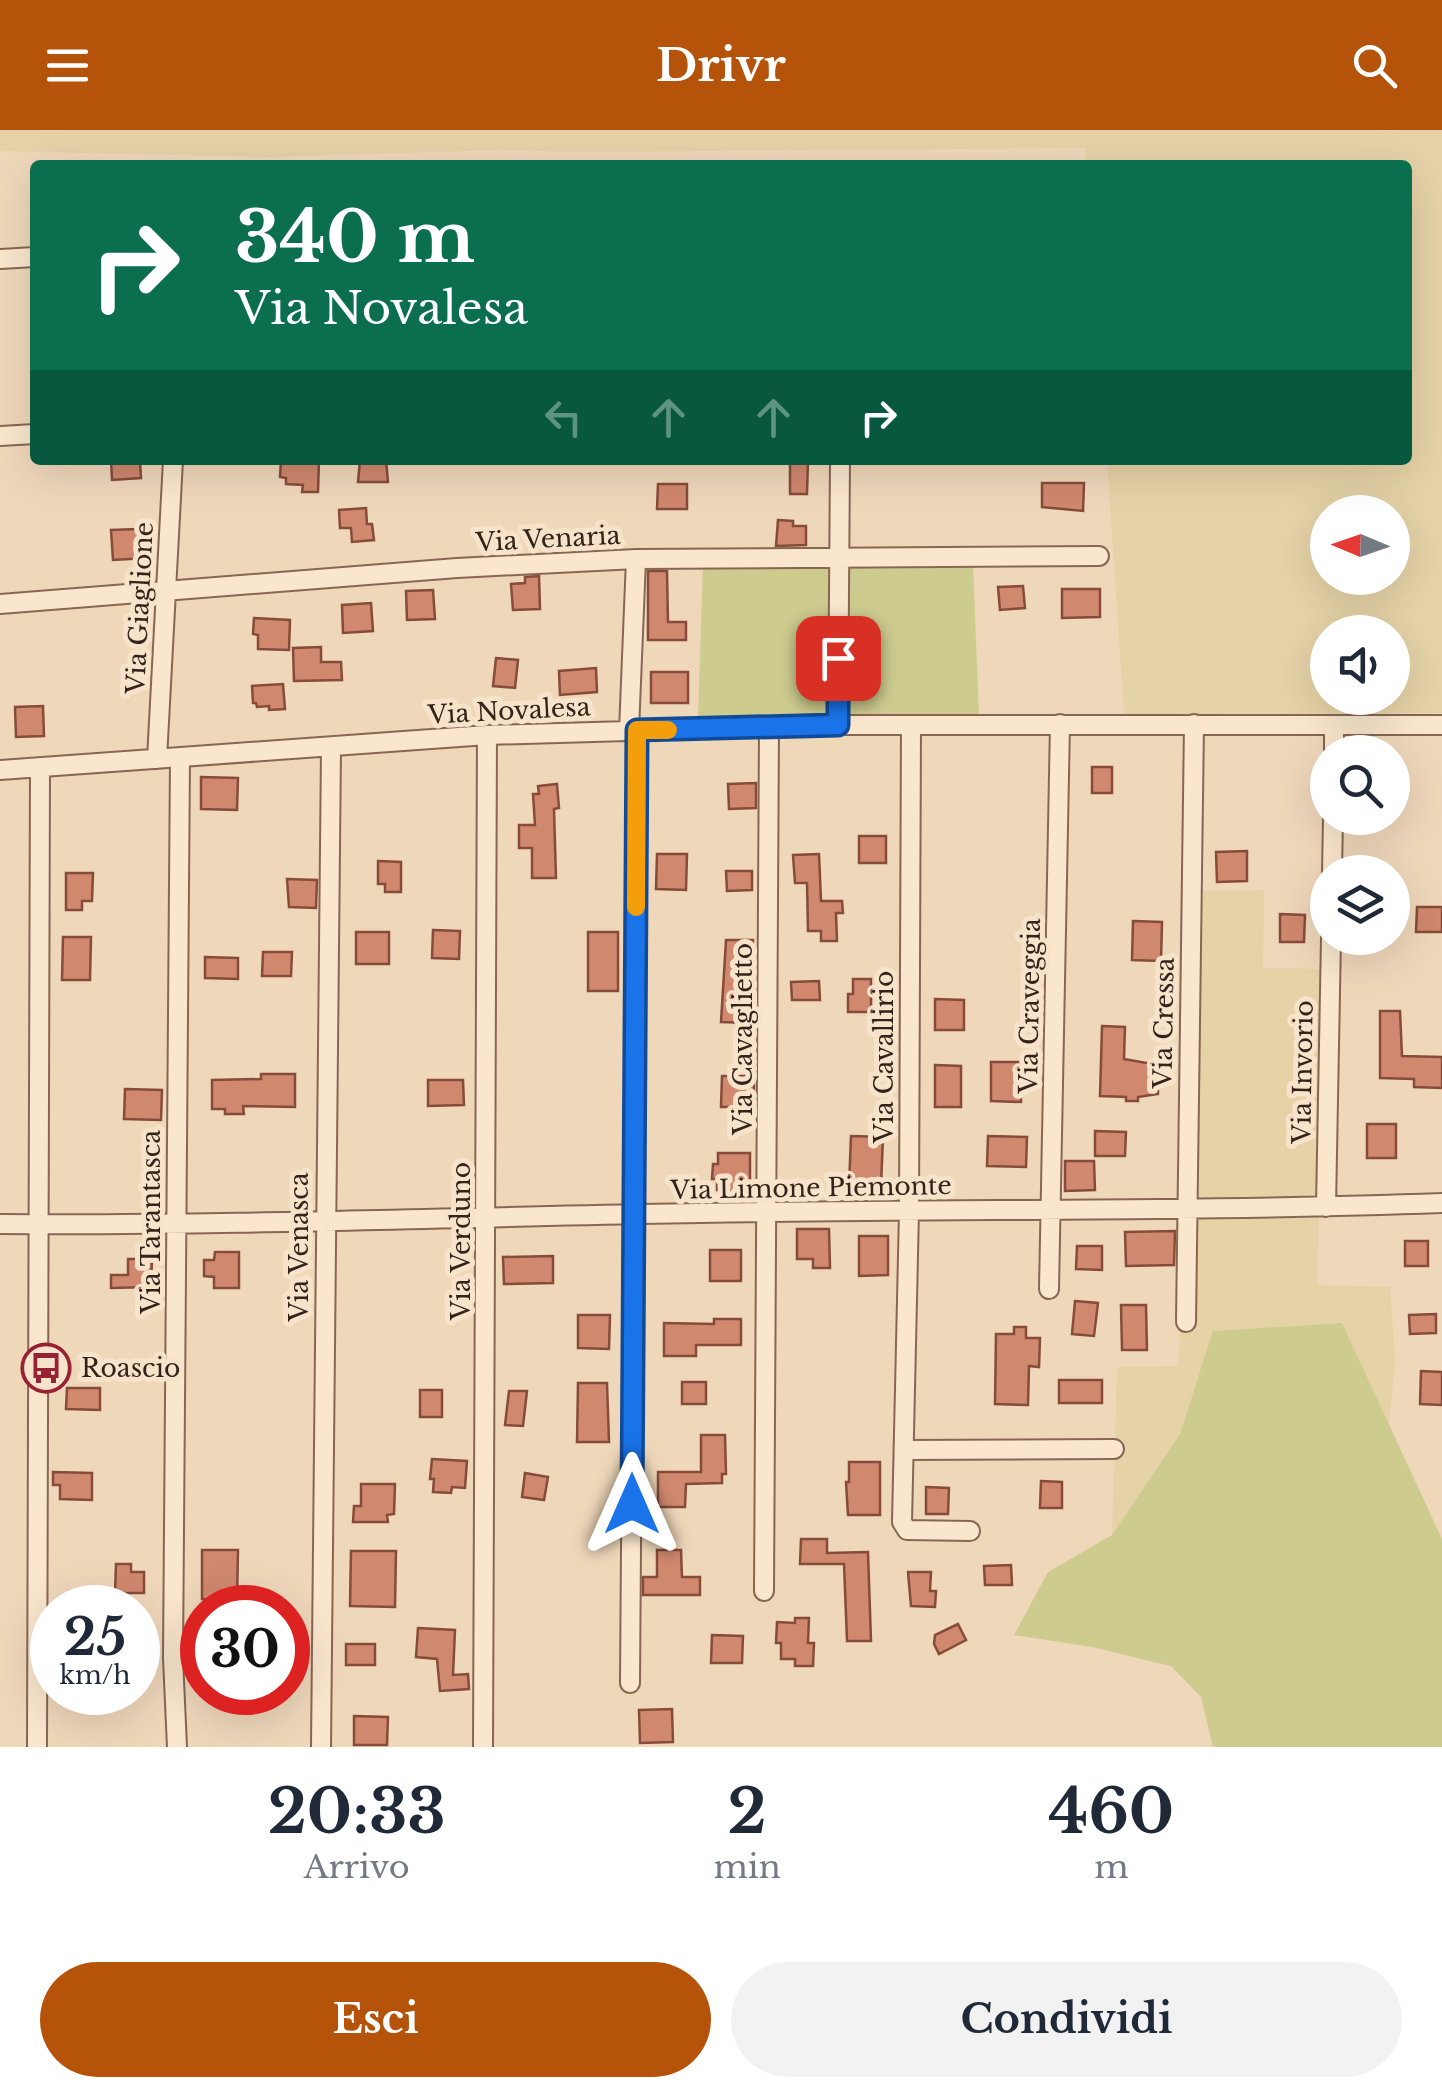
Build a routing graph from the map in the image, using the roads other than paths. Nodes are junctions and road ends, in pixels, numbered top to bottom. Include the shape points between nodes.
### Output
1 (30, 257) edge
2 (0, 258) edge
3 (30, 434) edge
4 (0, 436) edge
5 (173, 465) edge
6 (840, 465) edge
7 (1100, 556) dead end
8 (839, 558) junction
9 (636, 559) junction
10 (167, 593) junction
11 (0, 604) edge
12 (1060, 724) junction
13 (1194, 724) junction
14 (838, 725) junction
15 (912, 725) junction
16 (1334, 725) junction
17 (1442, 725) edge
18 (769, 726) junction
19 (633, 731) junction
20 (486, 735) junction
21 (1334, 735) edge
22 (331, 748) junction
23 (180, 758) junction
24 (157, 759) junction
25 (40, 768) junction
26 (0, 770) edge
27 (1330, 955) edge
28 (1442, 1203) edge
29 (1326, 1207) junction
30 (1051, 1210) junction
31 (1186, 1210) junction
32 (908, 1211) junction
33 (768, 1212) junction
34 (634, 1215) junction
35 (324, 1220) junction
36 (486, 1220) junction
37 (175, 1221) junction
38 (0, 1224) edge
39 (36, 1224) junction
40 (1049, 1289) dead end
41 (1186, 1322) dead end
42 (1114, 1449) dead end
43 (904, 1450) junction
44 (970, 1531) dead end
45 (764, 1591) dead end
46 (630, 1683) dead end
47 (37, 1747) edge
48 (177, 1747) edge
49 (321, 1747) edge
50 (483, 1747) edge

1 - 2 street
3 - 4 street
5 - 10 street, Via Giaglione
6 - 8 street
7 - 8 street, Via Venaria
8 - 9 street, Via Venaria
8 - 14 street
9 - 10 street, Via Venaria
9 - 19 street
10 - 11 street, Via Venaria
10 - 24 street, Via Giaglione
12 - 13 street, Via Novalesa
12 - 15 street, Via Novalesa
12 - 30 street, Via Craveggia
13 - 16 street, Via Novalesa
13 - 31 street, Via Cressa
14 - 15 street, Via Novalesa
14 - 18 street, Via Novalesa
15 - 32 street, Via Cavallirio
16 - 17 street, Via Novalesa
16 - 21 street
18 - 19 street, Via Novalesa
18 - 33 street, Via Cavaglietto
19 - 20 street, Via Novalesa
19 - 34 street
20 - 22 street, Via Novalesa
20 - 36 street, Via Verduno
22 - 23 street, Via Novalesa
22 - 35 street, Via Venasca
23 - 24 street, Via Novalesa
23 - 37 street, Via Tarantasca
24 - 25 street, Via Novalesa
25 - 26 street, Via Novalesa
25 - 39 street
27 - 29 street, Via Invorio
28 - 29 street, Via Limone Piemonte
29 - 31 street, Via Limone Piemonte
30 - 31 street, Via Limone Piemonte
30 - 32 street, Via Limone Piemonte
30 - 40 street, Via Craveggia
31 - 41 street, Via Cressa
32 - 33 street, Via Limone Piemonte
32 - 43 street, Via Cavallirio
33 - 34 street, Via Limone Piemonte
33 - 45 street, Via Cavaglietto
34 - 36 street, Via Limone Piemonte
34 - 46 street
35 - 36 street, Via Limone Piemonte
35 - 37 street, Via Limone Piemonte
35 - 49 street, Via Venasca
36 - 50 street, Via Verduno
37 - 39 street, Via Limone Piemonte
37 - 48 street, Via Tarantasca
38 - 39 street, Via Limone Piemonte
39 - 47 street
42 - 43 street
43 - 44 street, Via Cavallirio via 902,1522 908,1530

